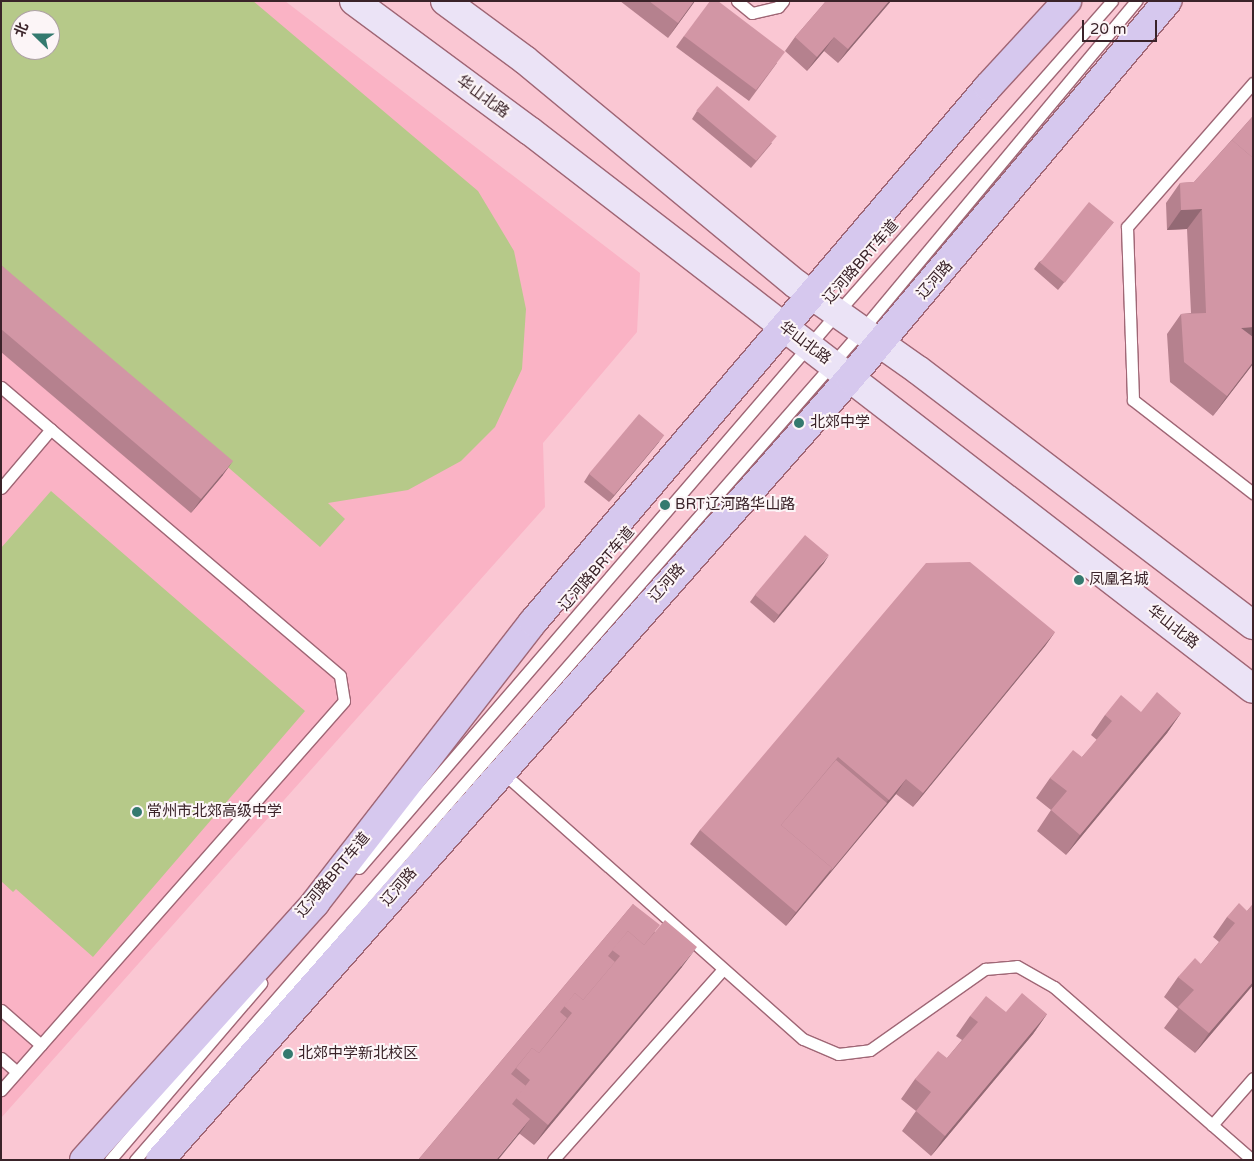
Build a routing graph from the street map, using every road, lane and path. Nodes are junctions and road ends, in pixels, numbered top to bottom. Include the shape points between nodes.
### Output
1 (354, 1) edge
2 (445, 1) edge
3 (736, 1) edge
4 (782, 1) edge
5 (1067, 1) edge
6 (1112, 1) edge
7 (1136, 1) edge
8 (1168, 1) edge
9 (1253, 83) edge
10 (813, 296) junction
11 (836, 314) junction
12 (785, 328) junction
13 (870, 338) junction
14 (809, 346) junction
15 (841, 371) junction
16 (1, 387) edge
17 (51, 429) junction
18 (1, 488) edge
19 (1253, 493) edge
20 (1253, 625) edge
21 (1253, 689) edge
22 (500, 771) junction
23 (722, 970) junction
24 (1, 1010) edge
25 (41, 1044) junction
26 (1, 1058) edge
27 (17, 1072) junction
28 (1253, 1078) edge
29 (1, 1090) edge
30 (1212, 1125) junction
31 (84, 1160) edge
32 (110, 1160) edge
33 (135, 1160) edge
34 (160, 1160) edge
35 (552, 1160) edge
36 (1252, 1160) edge

1 - 12 main road, 华山北路 via 530,131
2 - 10 main road via 524,60
3 - 4 lane via 752,13 778,7
5 - 10 main road via 988,87
6 - 11 lane, 辽河路BRT车道
7 - 13 lane
8 - 13 main road, 辽河路
9 - 19 lane via 1127,227 1132,400
10 - 11 main road
10 - 12 main road
11 - 13 main road
11 - 14 lane, 辽河路BRT车道
12 - 14 main road, 华山北路
12 - 31 main road via 533,622 315,903
13 - 15 main road, 辽河路
13 - 20 main road via 918,370
14 - 15 main road, 华山北路
14 - 32 lane, 辽河路BRT车道
15 - 21 main road, 华山北路
15 - 22 main road, 辽河路
15 - 33 lane
16 - 17 lane
17 - 18 lane
17 - 25 lane via 340,676 344,701
22 - 23 lane
22 - 34 main road, 辽河路
23 - 30 lane via 803,1039 838,1054 870,1050 985,969 1017,966 1054,987
23 - 35 lane
24 - 25 lane
25 - 27 lane
26 - 27 lane
27 - 29 lane
28 - 30 lane
30 - 36 lane

